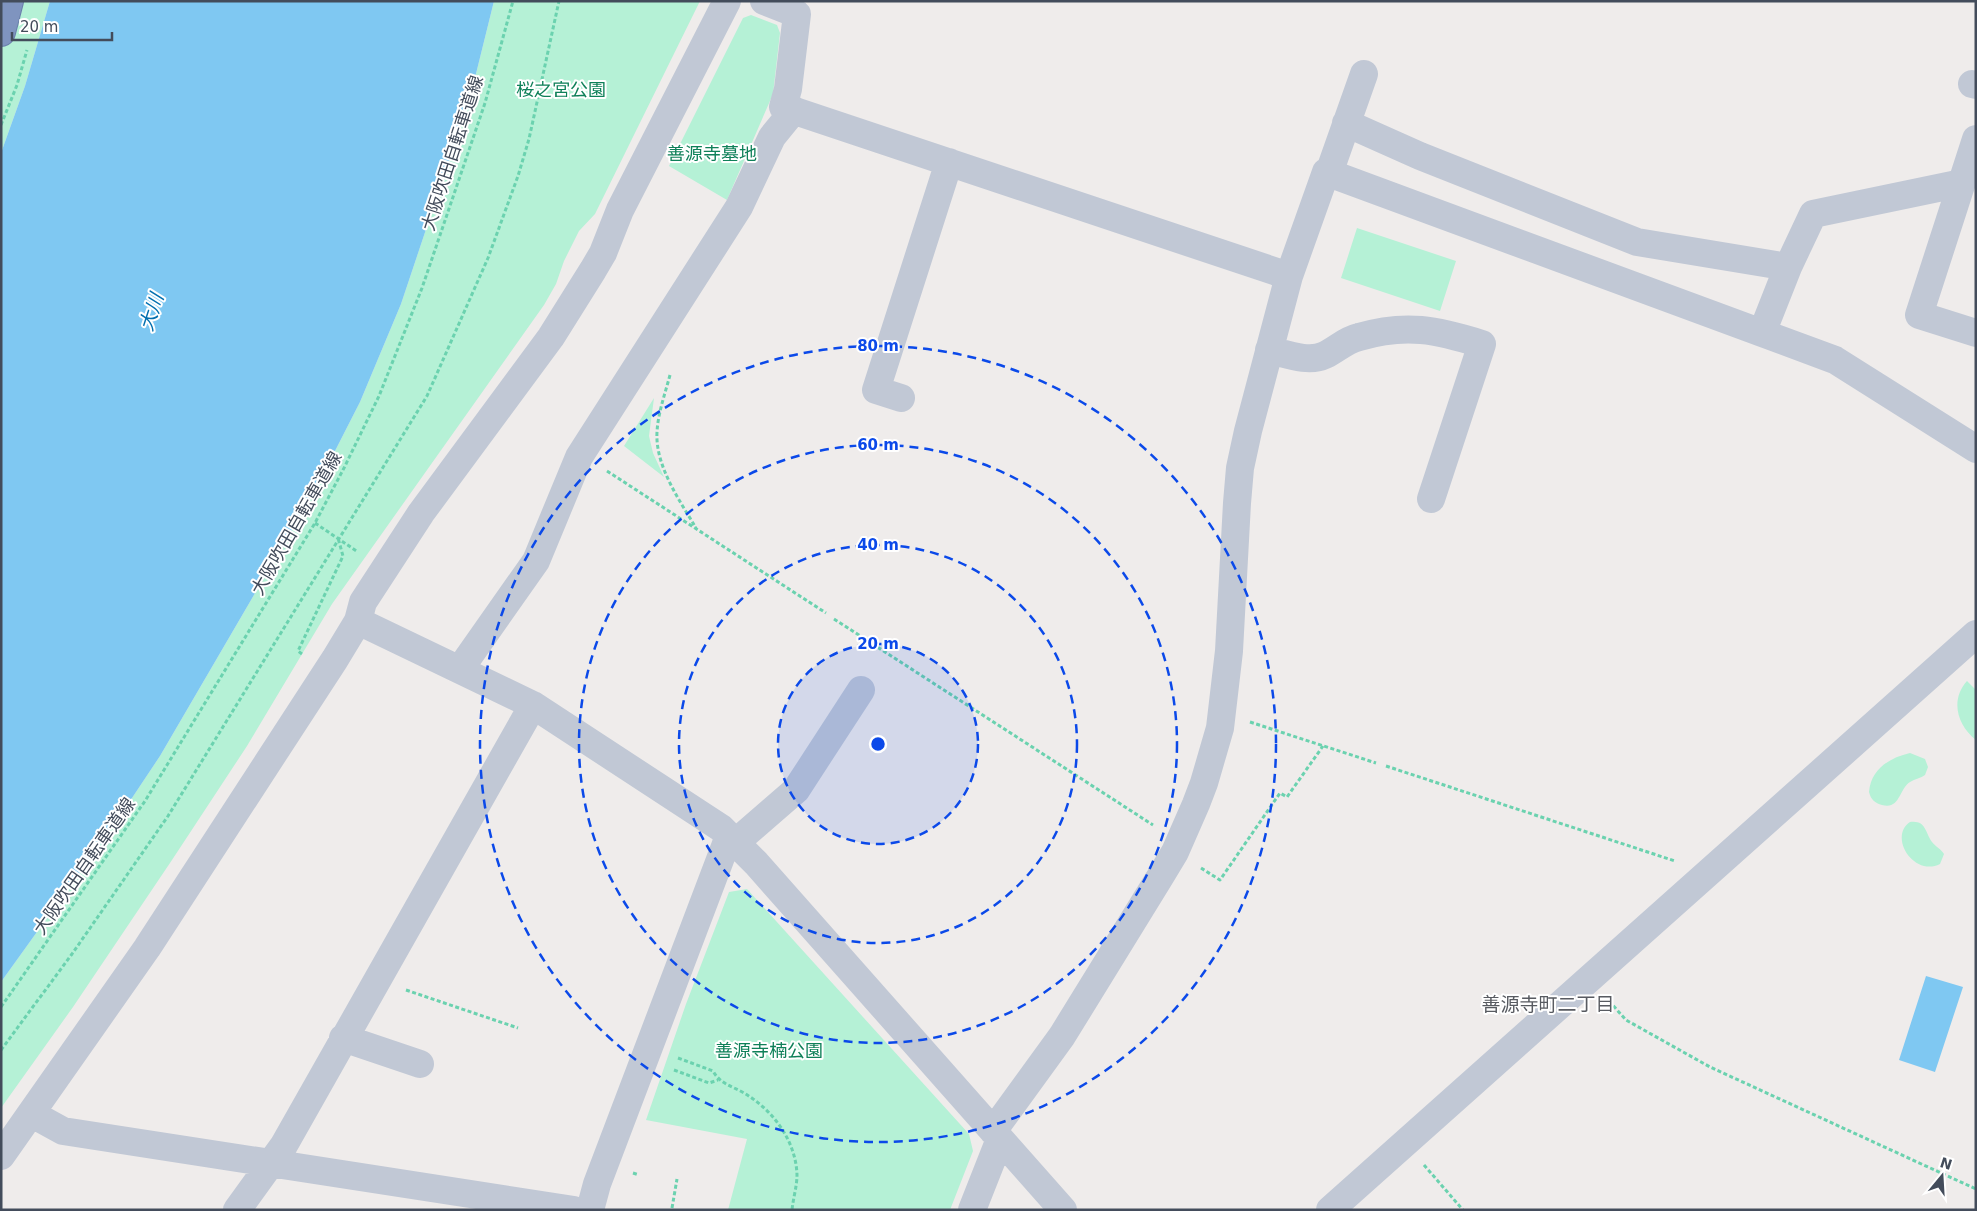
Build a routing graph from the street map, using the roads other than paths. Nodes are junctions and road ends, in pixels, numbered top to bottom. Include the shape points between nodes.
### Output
1 (9, 1) edge
2 (727, 1) edge
3 (764, 1) edge
4 (1, 32) edge
5 (1364, 74) dead end
6 (794, 110) junction
7 (1346, 123) junction
8 (1976, 139) edge
9 (949, 162) junction
10 (1329, 173) junction
11 (1962, 183) junction
12 (1788, 267) junction
13 (1288, 276) junction
14 (1762, 333) junction
15 (1976, 333) edge
16 (1269, 350) junction
17 (901, 398) dead end
18 (1976, 449) edge
19 (1431, 498) dead end
20 (358, 621) junction
21 (1976, 634) edge
22 (460, 669) junction
23 (861, 690) dead end
24 (533, 705) junction
25 (733, 839) junction
26 (343, 1038) junction
27 (420, 1064) dead end
28 (32, 1114) junction
29 (997, 1135) junction
30 (1, 1156) edge
31 (271, 1163) junction
32 (237, 1210) edge
33 (574, 1210) edge
34 (590, 1210) edge
35 (972, 1210) edge
36 (1063, 1210) edge
37 (1330, 1210) edge

1 - 4 highway
2 - 20 street via 620,210 598,261 551,337 421,513 363,602
3 - 6 street via 797,14 783,107
5 - 7 street
6 - 9 street
6 - 22 street via 772,137 738,207 579,457 536,560
7 - 10 street
7 - 12 street via 1420,156 1638,242
8 - 11 street
9 - 13 street
9 - 17 street via 876,390
10 - 13 street via 1326,172
10 - 14 street
11 - 12 street via 1813,214
11 - 15 street via 1919,315
12 - 14 street
13 - 16 street
14 - 18 street via 1835,360
16 - 19 street via 1312,358 1324,356 1357,337 1398,329 1434,331 1482,344
16 - 29 street via 1240,468 1226,685 1220,728 1204,783 1175,852
20 - 22 street
20 - 28 street via 147,948
21 - 37 street
22 - 24 street
23 - 25 street via 796,790
24 - 25 street
24 - 26 street
25 - 29 street
25 - 34 street
26 - 27 street
26 - 31 street
28 - 30 street
28 - 31 street via 64,1131
29 - 35 street
29 - 36 street
31 - 32 street
31 - 33 street

